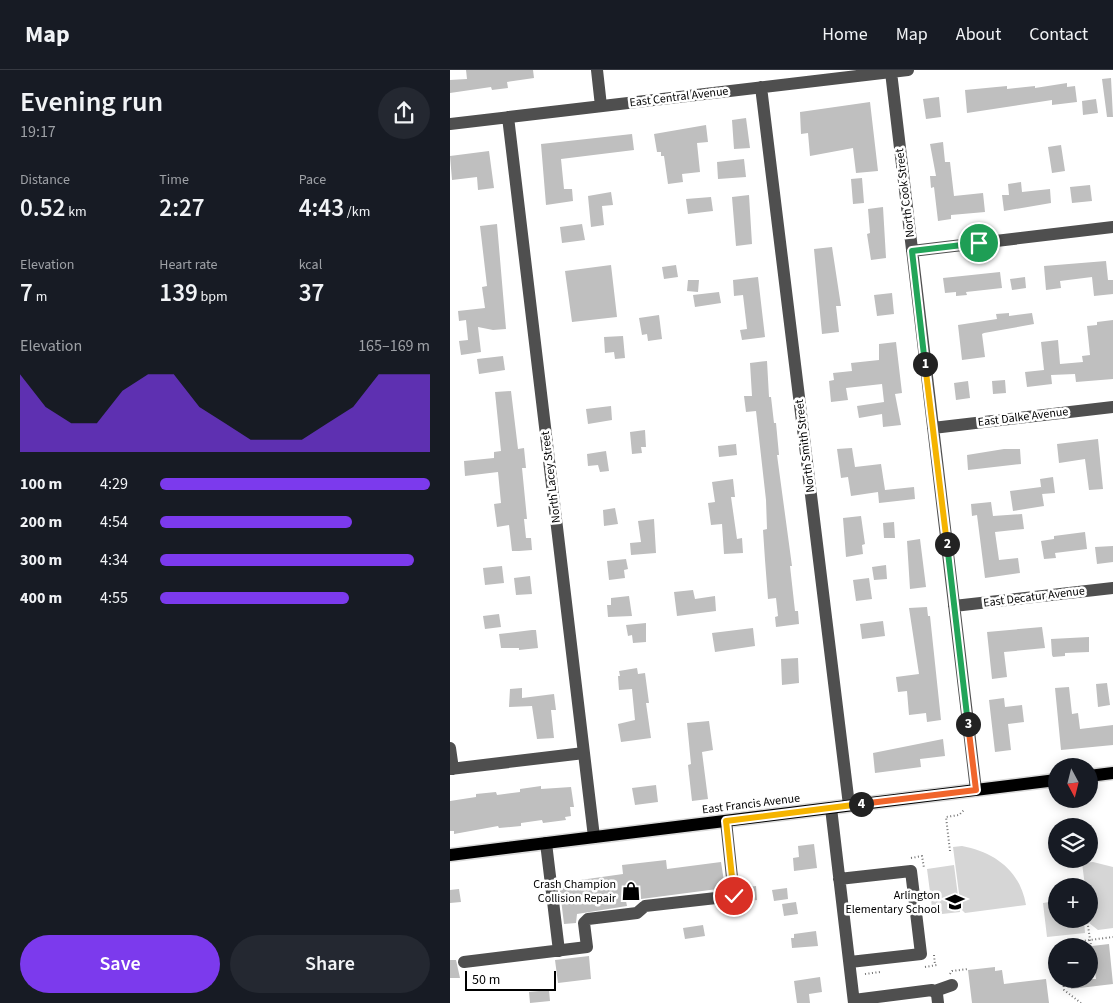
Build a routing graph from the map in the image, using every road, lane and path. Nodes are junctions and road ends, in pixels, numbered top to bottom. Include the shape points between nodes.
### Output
1 (597, 70) edge
2 (908, 70) edge
3 (891, 72) junction
4 (760, 87) junction
5 (601, 106) junction
6 (508, 117) junction
7 (450, 124) edge
8 (1113, 227) edge
9 (912, 251) junction
10 (1113, 407) edge
11 (933, 428) junction
12 (1113, 588) edge
13 (954, 606) junction
14 (450, 748) edge
15 (584, 753) junction
16 (451, 769) edge
17 (1113, 773) edge
18 (1098, 775) edge
19 (1048, 781) edge
20 (976, 790) junction
21 (849, 806) junction
22 (831, 808) junction
23 (964, 810) dead end
24 (726, 821) junction
25 (594, 837) junction
26 (546, 843) junction
27 (950, 851) dead end
28 (450, 855) edge
29 (839, 879) junction
30 (1113, 937) edge
31 (1098, 939) edge
32 (560, 951) junction
33 (464, 962) dead end
34 (850, 962) junction
35 (952, 985) dead end
36 (1064, 988) edge
37 (936, 997) edge
38 (854, 1002) edge
39 (1081, 1003) edge

1 - 5 street
2 - 3 street, East Central Avenue
3 - 4 street, East Central Avenue
3 - 9 street, North Cook Street
4 - 5 street, East Central Avenue
4 - 21 street, North Smith Street
5 - 6 street, East Central Avenue
6 - 7 street, East Central Avenue
6 - 15 street, North Lacey Street
8 - 9 street
9 - 11 street, North Cook Street
10 - 11 street, East Dalke Avenue
11 - 13 street, North Cook Street
12 - 13 street, East Decatur Avenue
13 - 20 street, North Cook Street
14 - 16 street
15 - 16 street
15 - 25 street, North Lacey Street
17 - 18 main road
19 - 20 main road, East Francis Avenue
20 - 21 main road, East Francis Avenue
21 - 22 main road, East Francis Avenue
22 - 24 main road, East Francis Avenue
22 - 29 street
23 - 27 path via 959,815 946,817
24 - 25 main road, East Francis Avenue
24 - 32 street via 734,896 645,906 637,913 588,919 584,923 587,947
25 - 26 main road, East Francis Avenue
26 - 28 main road, East Francis Avenue
26 - 32 street
29 - 34 street
29 - 34 street via 912,871 921,954
30 - 31 path
32 - 33 street
34 - 38 street
35 - 37 street
36 - 39 path
37 - 38 street

